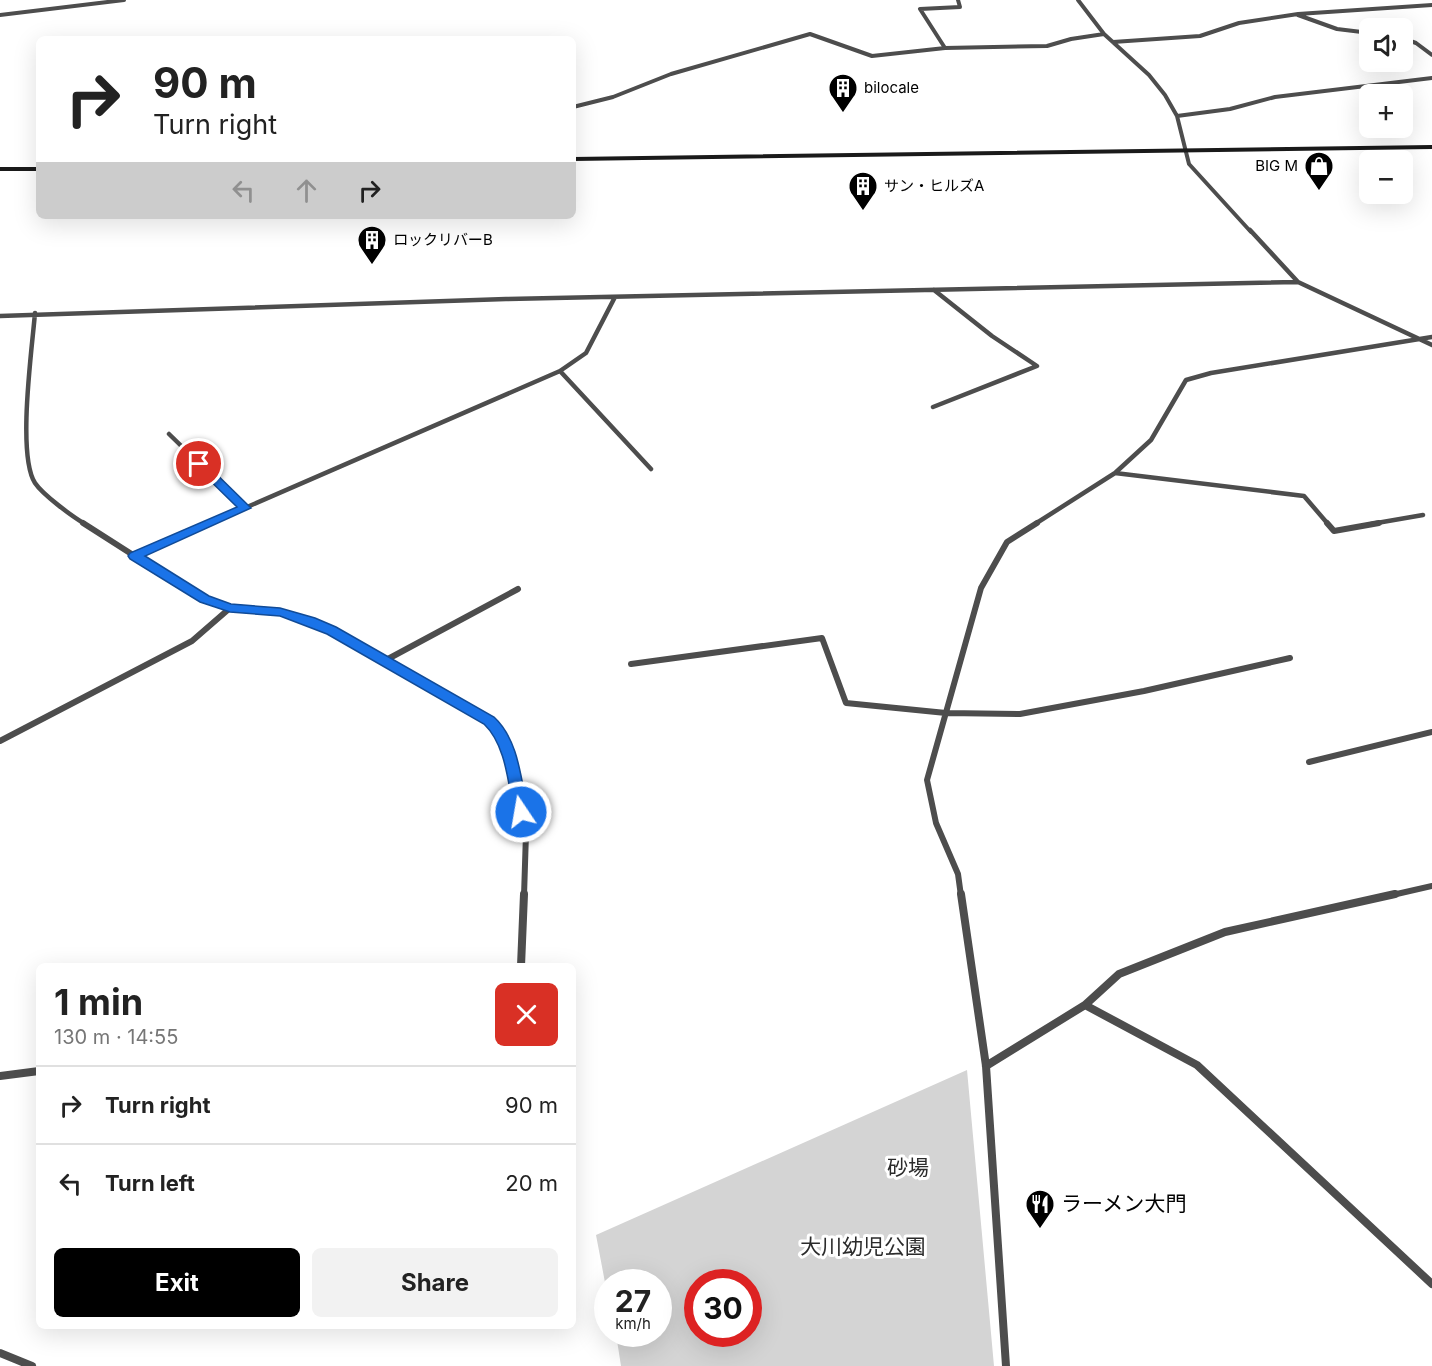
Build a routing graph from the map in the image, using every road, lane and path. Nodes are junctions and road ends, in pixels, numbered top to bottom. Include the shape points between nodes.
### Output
1 (124, 0) edge
2 (958, 0) edge
3 (1078, 0) edge
4 (1432, 5) edge
5 (1298, 14) junction
6 (0, 15) edge
7 (1359, 32) edge
8 (1104, 34) junction
9 (1113, 42) junction
10 (1413, 42) edge
11 (945, 48) junction
12 (1432, 56) edge
13 (1432, 78) edge
14 (576, 105) edge
15 (1177, 116) junction
16 (1432, 147) edge
17 (1186, 151) junction
18 (576, 159) edge
19 (0, 169) edge
20 (36, 169) edge
21 (1298, 282) junction
22 (934, 290) junction
23 (615, 297) junction
24 (35, 313) junction
25 (0, 316) edge
26 (1432, 337) edge
27 (1419, 340) junction
28 (1432, 345) edge
29 (560, 371) junction
30 (933, 407) dead end
31 (169, 434) dead end
32 (651, 469) dead end
33 (1115, 473) junction
34 (245, 508) junction
35 (1423, 515) dead end
36 (135, 556) junction
37 (518, 589) dead end
38 (230, 608) junction
39 (1290, 658) dead end
40 (386, 660) junction
41 (631, 664) dead end
42 (946, 713) junction
43 (1432, 732) edge
44 (0, 741) edge
45 (1309, 762) dead end
46 (1432, 886) edge
47 (521, 963) edge
48 (1085, 1005) junction
49 (986, 1066) junction
50 (36, 1071) edge
51 (0, 1076) edge
52 (1432, 1284) edge
53 (0, 1353) edge
54 (32, 1366) edge
55 (1006, 1366) edge

1 - 6 street
2 - 11 street via 960,7 920,9
3 - 8 street
4 - 5 street
5 - 7 street via 1337,29
5 - 9 street via 1239,23 1190,38
8 - 9 street
8 - 11 street via 1047,46
9 - 15 street via 1165,94
10 - 12 street
11 - 14 street via 872,56 810,34
13 - 15 street via 1275,97 1230,109
15 - 17 street
16 - 17 street
17 - 18 street
17 - 21 street via 1189,164
19 - 20 street
21 - 22 street
21 - 27 street
22 - 23 street
22 - 30 street via 1037,366
23 - 24 street
23 - 29 street via 586,353
24 - 25 street
24 - 36 street via 27,455 35,483 72,516
26 - 27 street
27 - 28 street
27 - 33 street via 1186,380 1151,440
29 - 32 street
29 - 34 street
31 - 34 street
33 - 35 street via 1304,496 1334,531
33 - 42 street via 1007,542 981,588
34 - 36 street
36 - 38 street via 191,592
37 - 40 street
38 - 40 street via 280,612 311,621
38 - 44 street via 192,641
39 - 42 street via 1144,692 1020,714
40 - 47 street via 500,730 526,832
41 - 42 street via 822,638 846,703
42 - 49 street via 927,780 936,824 958,874
43 - 45 street
46 - 48 street via 1225,932 1119,974
48 - 49 street
48 - 52 street via 1197,1065
49 - 55 street
50 - 51 street
53 - 54 street

